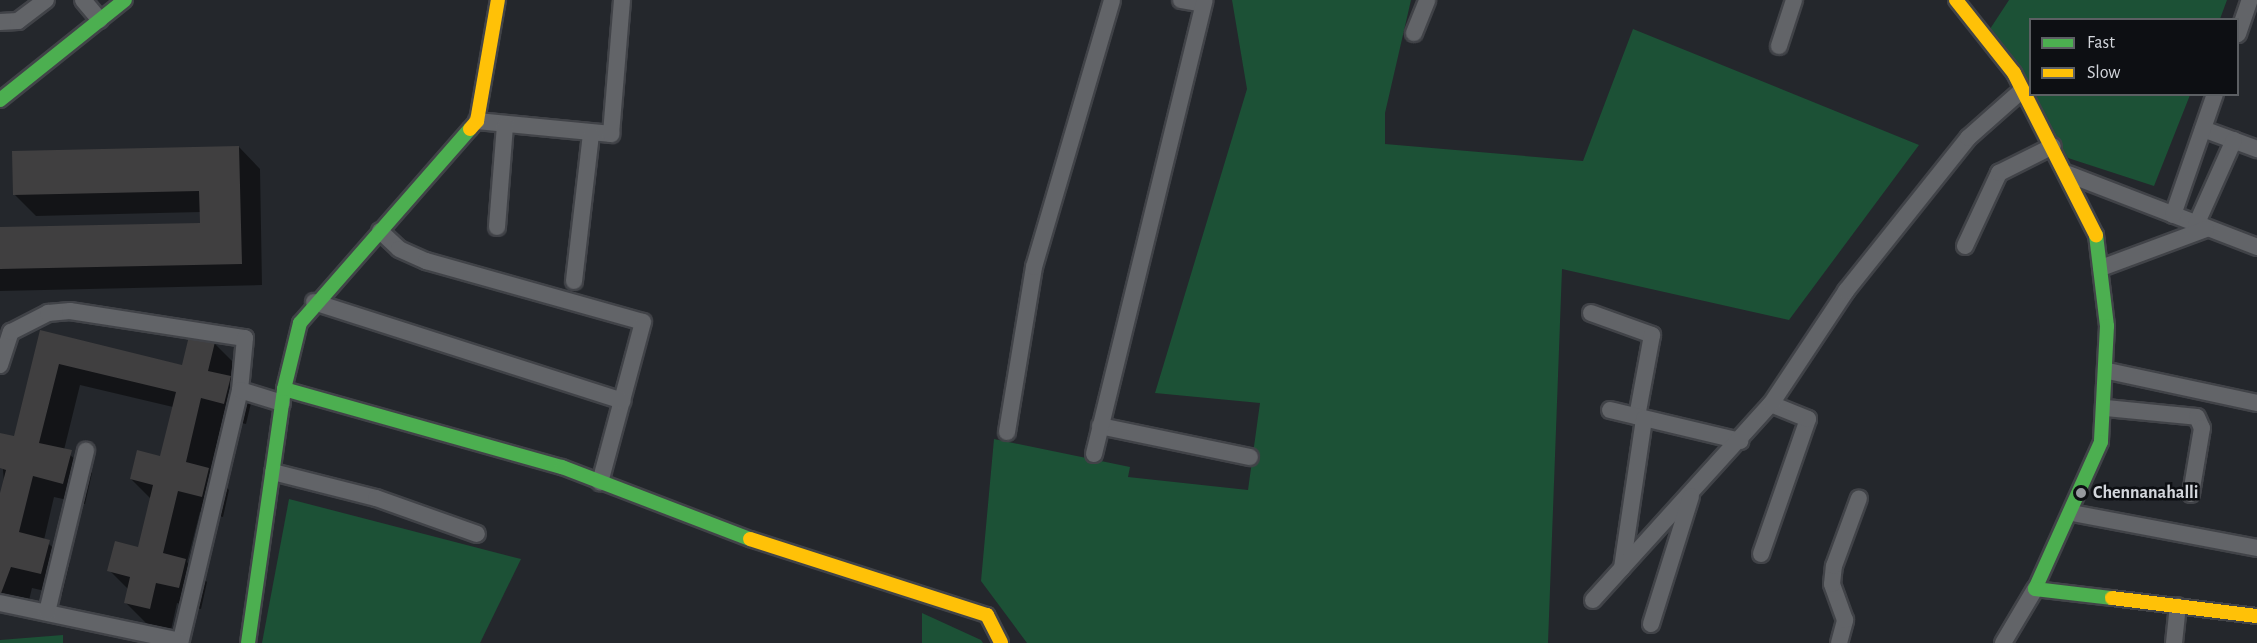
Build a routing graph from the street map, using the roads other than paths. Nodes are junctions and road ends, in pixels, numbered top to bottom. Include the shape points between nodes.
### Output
1 (46, 0) edge
2 (83, 0) edge
3 (125, 0) edge
4 (498, 0) edge
5 (622, 0) edge
6 (1112, 0) edge
7 (1180, 0) edge
8 (1427, 0) edge
9 (1794, 0) edge
10 (2250, 0) edge
11 (1958, 1) edge
12 (1204, 2) edge
13 (100, 20) junction
14 (0, 22) edge
15 (2239, 31) edge
16 (1414, 33) dead end
17 (1779, 46) dead end
18 (2022, 90) junction
19 (2215, 96) edge
20 (0, 100) edge
21 (477, 121) junction
22 (505, 125) junction
23 (2203, 129) junction
24 (591, 135) junction
25 (2234, 140) junction
26 (2053, 146) junction
27 (2257, 149) edge
28 (2068, 174) junction
29 (2173, 215) junction
30 (497, 227) dead end
31 (2201, 227) junction
32 (380, 231) junction
33 (1965, 246) dead end
34 (2257, 247) edge
35 (2101, 268) junction
36 (574, 281) dead end
37 (314, 302) junction
38 (1591, 313) dead end
39 (0, 365) edge
40 (2108, 371) junction
41 (240, 390) junction
42 (283, 396) junction
43 (623, 401) junction
44 (2257, 403) edge
45 (1771, 404) junction
46 (2106, 408) junction
47 (1610, 410) dead end
48 (1640, 418) junction
49 (1101, 426) junction
50 (1007, 432) dead end
51 (1740, 441) junction
52 (86, 451) dead end
53 (1094, 454) dead end
54 (1250, 457) dead end
55 (273, 472) junction
56 (600, 482) junction
57 (1692, 491) junction
58 (2191, 494) dead end
59 (1859, 498) dead end
60 (2072, 513) junction
61 (477, 534) dead end
62 (2257, 548) edge
63 (1761, 554) dead end
64 (1622, 568) junction
65 (2035, 589) junction
66 (1593, 600) dead end
67 (0, 603) edge
68 (2178, 606) junction
69 (47, 612) junction
70 (2257, 616) edge
71 (1651, 624) dead end
72 (180, 642) edge
73 (248, 643) edge
74 (1001, 643) edge
75 (1839, 643) edge
76 (2002, 643) edge
77 (2174, 643) edge

1 - 14 street via 18,21
2 - 13 street
3 - 13 street
4 - 21 street
5 - 24 street via 614,126 604,136
6 - 50 street via 1034,267
7 - 12 street
8 - 16 street
9 - 17 street
10 - 15 street
11 - 18 street
12 - 49 street
13 - 20 street
18 - 26 street
18 - 45 street via 1968,138 1846,291
19 - 23 street
21 - 22 street
21 - 32 street
22 - 24 street
22 - 30 street
23 - 25 street
23 - 29 street
24 - 36 street
25 - 27 street
25 - 31 street
26 - 28 street
26 - 33 street via 1999,173
28 - 29 street
28 - 35 street via 2090,216
29 - 31 street
31 - 34 street
31 - 35 street
32 - 37 street
32 - 43 street via 399,249 426,261 643,322
35 - 40 street
37 - 42 street via 300,323
37 - 43 street
38 - 48 street via 1652,335
39 - 41 street via 11,332 48,313 70,311 245,338
40 - 44 street
40 - 46 street
41 - 42 street
41 - 72 street
42 - 55 street
42 - 56 street
43 - 56 street
45 - 51 street
45 - 63 street via 1808,418
46 - 58 street via 2197,417 2202,428
46 - 60 street via 2101,442
47 - 48 street
48 - 51 street
48 - 64 street
49 - 53 street
49 - 54 street
51 - 57 street
52 - 69 street
55 - 61 street via 376,498
55 - 73 street
56 - 74 street via 745,537 987,615
57 - 64 street
57 - 71 street
59 - 75 street via 1834,566 1832,584 1845,620
60 - 62 street
60 - 65 street
64 - 66 street
65 - 68 street
65 - 76 street
67 - 69 street
68 - 70 street
68 - 77 street
69 - 72 street

